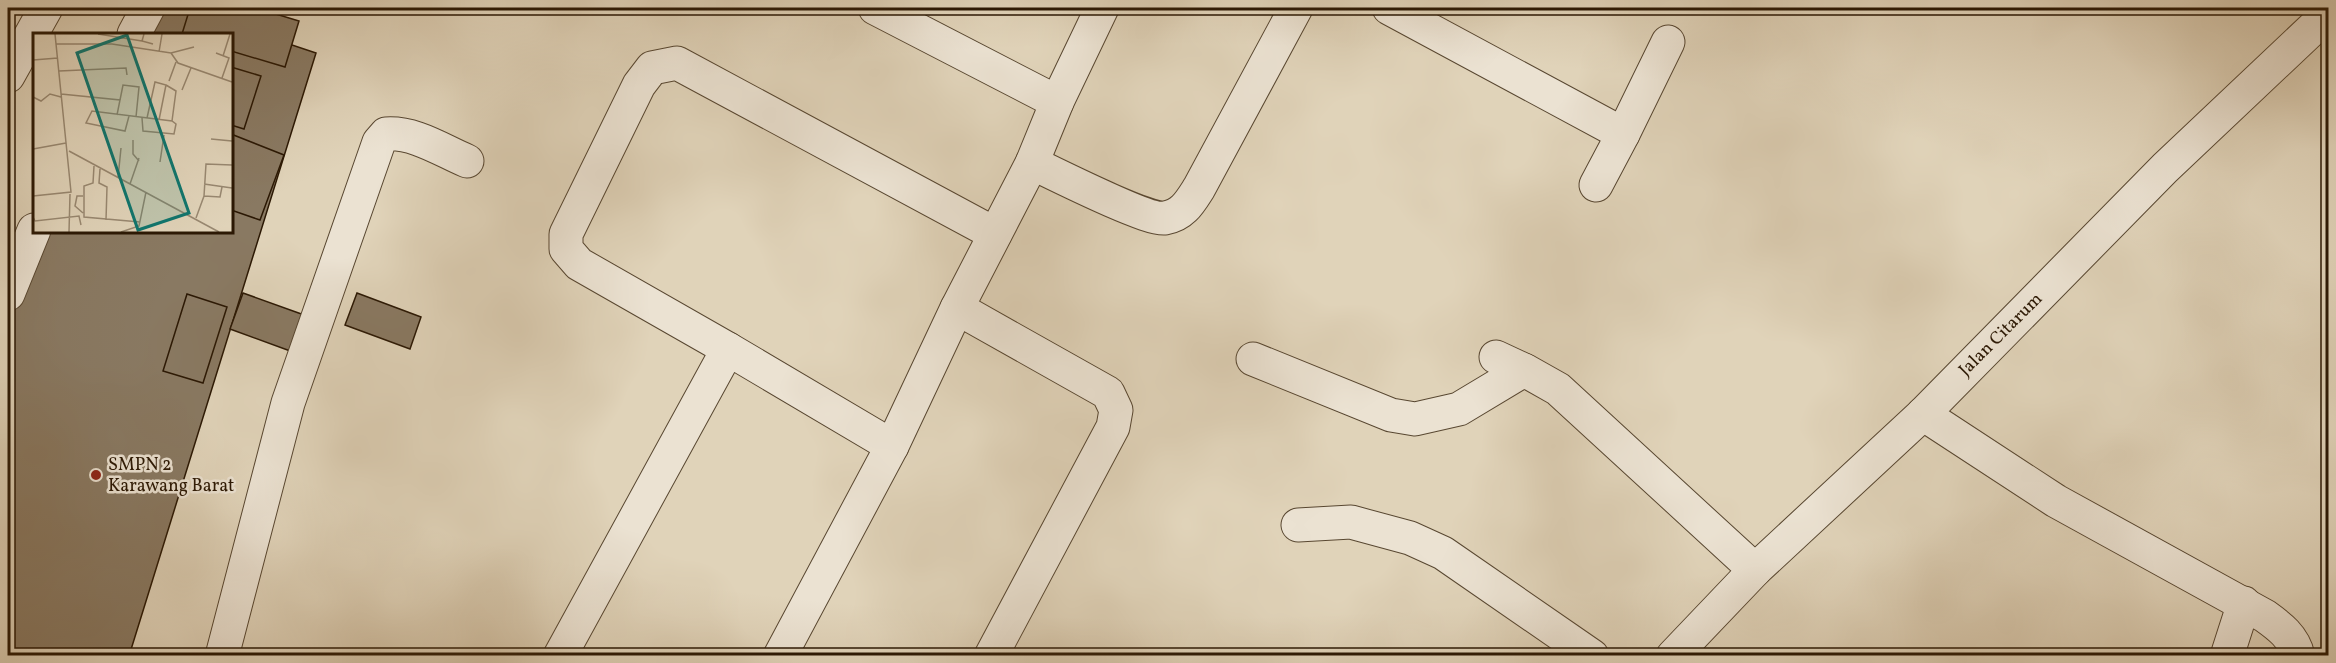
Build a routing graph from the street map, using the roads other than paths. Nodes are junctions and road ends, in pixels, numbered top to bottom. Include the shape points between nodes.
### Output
1 (46, 8) edge
2 (148, 8) edge
3 (875, 8) edge
4 (1102, 8) edge
5 (1296, 8) edge
6 (1389, 8) edge
7 (2328, 14) edge
8 (135, 33) edge
9 (1668, 42) dead end
10 (8, 76) edge
11 (1057, 102) junction
12 (1623, 135) junction
13 (466, 161) dead end
14 (1032, 163) junction
15 (1596, 185) dead end
16 (33, 232) edge
17 (995, 234) junction
18 (8, 294) edge
19 (957, 308) junction
20 (728, 349) junction
21 (1253, 359) dead end
22 (1923, 414) junction
23 (892, 446) junction
24 (1298, 525) dead end
25 (1755, 570) junction
26 (2244, 603) junction
27 (222, 656) edge
28 (560, 656) edge
29 (780, 656) edge
30 (991, 656) edge
31 (1592, 656) edge
32 (1673, 656) edge
33 (2227, 656) edge
34 (2298, 656) edge

1 - 10 street
2 - 8 street
3 - 11 street
4 - 11 street
5 - 14 street via 1186,209 1164,219 1135,211
6 - 12 street
7 - 22 street, Jalan Citarum via 2165,168
9 - 12 street
11 - 14 street
12 - 15 street
13 - 27 street via 397,133 386,134 379,142 288,404
14 - 17 street
16 - 18 street
17 - 19 street
17 - 20 street via 676,63 652,68 639,85 566,234 566,249 579,264
19 - 23 street
19 - 30 street via 1108,393 1116,410 1113,427
20 - 23 street
20 - 28 street
21 - 25 street via 1391,415 1415,419 1459,409 1510,363 1558,389
22 - 25 street, Jalan Citarum
22 - 26 street via 2056,501
23 - 29 street
24 - 31 street via 1351,522 1410,538 1443,553
25 - 32 street, Jalan Citarum
26 - 33 street
26 - 34 street via 2285,631

